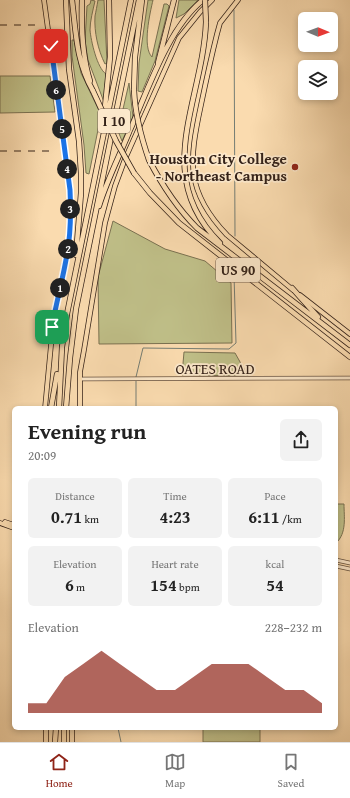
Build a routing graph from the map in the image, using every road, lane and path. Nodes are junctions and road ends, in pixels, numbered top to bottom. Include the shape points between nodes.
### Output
1 (44, 0) edge
2 (66, 0) edge
3 (72, 0) edge
4 (109, 0) edge
5 (131, 0) edge
6 (140, 0) edge
7 (174, 0) edge
8 (204, 0) edge
9 (212, 0) edge
10 (238, 0) edge
11 (82, 2) edge
12 (153, 78) junction
13 (88, 79) junction
14 (101, 144) junction
15 (90, 242) junction
16 (236, 258) junction
17 (74, 279) junction
18 (292, 288) junction
19 (326, 326) junction
20 (350, 334) edge
21 (350, 345) edge
22 (62, 347) junction
23 (350, 357) edge
24 (350, 378) edge
25 (80, 379) junction
26 (45, 406) edge
27 (51, 406) edge
28 (58, 406) edge
29 (68, 406) edge
30 (80, 406) edge
31 (0, 522) edge
32 (12, 525) edge
33 (12, 527) edge
34 (338, 560) edge
35 (350, 563) edge
36 (338, 566) edge
37 (350, 569) edge
38 (46, 730) edge
39 (56, 730) edge
40 (64, 730) edge
41 (72, 730) edge
42 (46, 742) edge
43 (55, 742) edge
44 (64, 742) edge
45 (72, 742) edge

1 - 26 main road via 70,206 69,241 53,324
2 - 17 highway via 69,69 81,173
3 - 13 highway via 76,42
4 - 14 highway via 110,69
5 - 14 highway, I 10
6 - 15 highway, I 10
6 - 16 highway, US 90, bridge via 134,90 137,118 149,160 164,187 184,214 202,232
7 - 12 highway
8 - 12 highway via 191,11 178,28
8 - 16 highway, bridge via 206,22 203,52 186,134 184,168 189,194 197,215
9 - 25 main road via 179,38 115,186 106,223
10 - 18 main road via 220,23 217,34 192,155 194,178 205,207 218,225
11 - 13 highway, US 90 via 83,54
12 - 15 highway via 108,182
13 - 23 highway, US 90, bridge via 116,141 134,173 150,193 179,223
14 - 17 highway, I 10
15 - 29 highway, I 10 via 75,314
16 - 19 highway, US 90
17 - 22 highway, I 10
18 - 19 highway
18 - 20 main road
19 - 21 highway, US 90
22 - 27 highway
22 - 28 highway, I 10
24 - 25 street, OATES ROAD
25 - 30 main road
31 - 32 main road
31 - 33 main road
34 - 35 street
36 - 37 street
38 - 42 main road
39 - 43 highway
40 - 44 highway
41 - 45 highway

